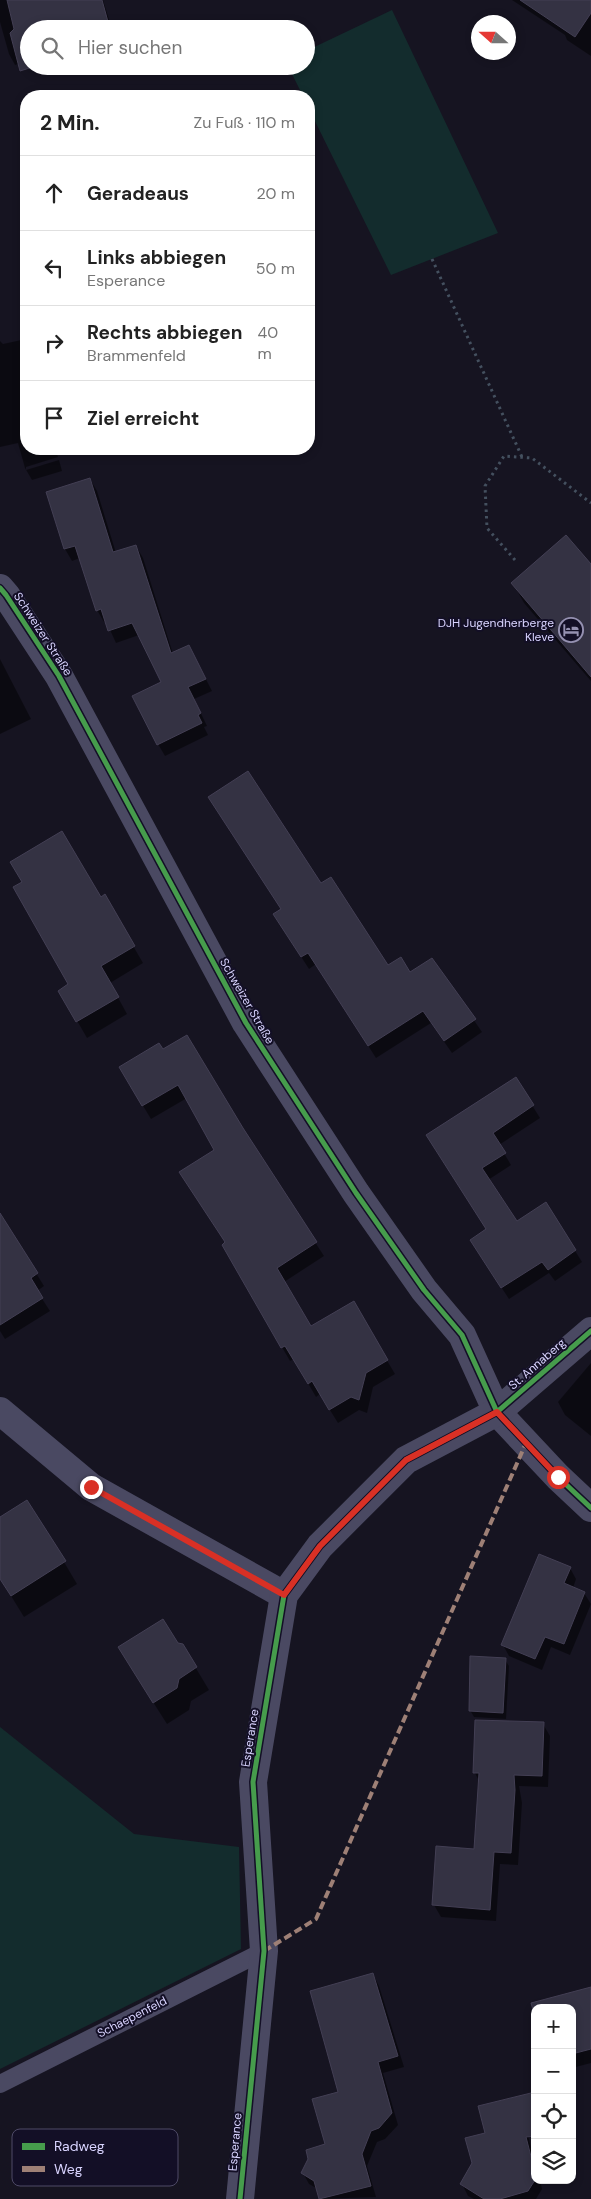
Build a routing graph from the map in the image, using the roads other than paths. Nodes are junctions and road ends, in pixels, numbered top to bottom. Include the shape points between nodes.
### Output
1 (0, 588) edge
2 (591, 1331) edge
3 (0, 1411) edge
4 (497, 1412) junction
5 (591, 1508) edge
6 (284, 1595) junction
7 (264, 1951) junction
8 (0, 2084) edge
9 (240, 2199) edge

1 - 4 street, Schweizer Straße via 59,676 246,1023 356,1193 424,1290 462,1335
2 - 4 street, St. Annaberg
3 - 6 street via 91,1487
4 - 5 street, Schweizer Straße
4 - 6 street, Esperance via 406,1460 320,1546
6 - 7 street, Esperance via 253,1782
7 - 8 lane, Schaepenfeld
7 - 9 street, Esperance

